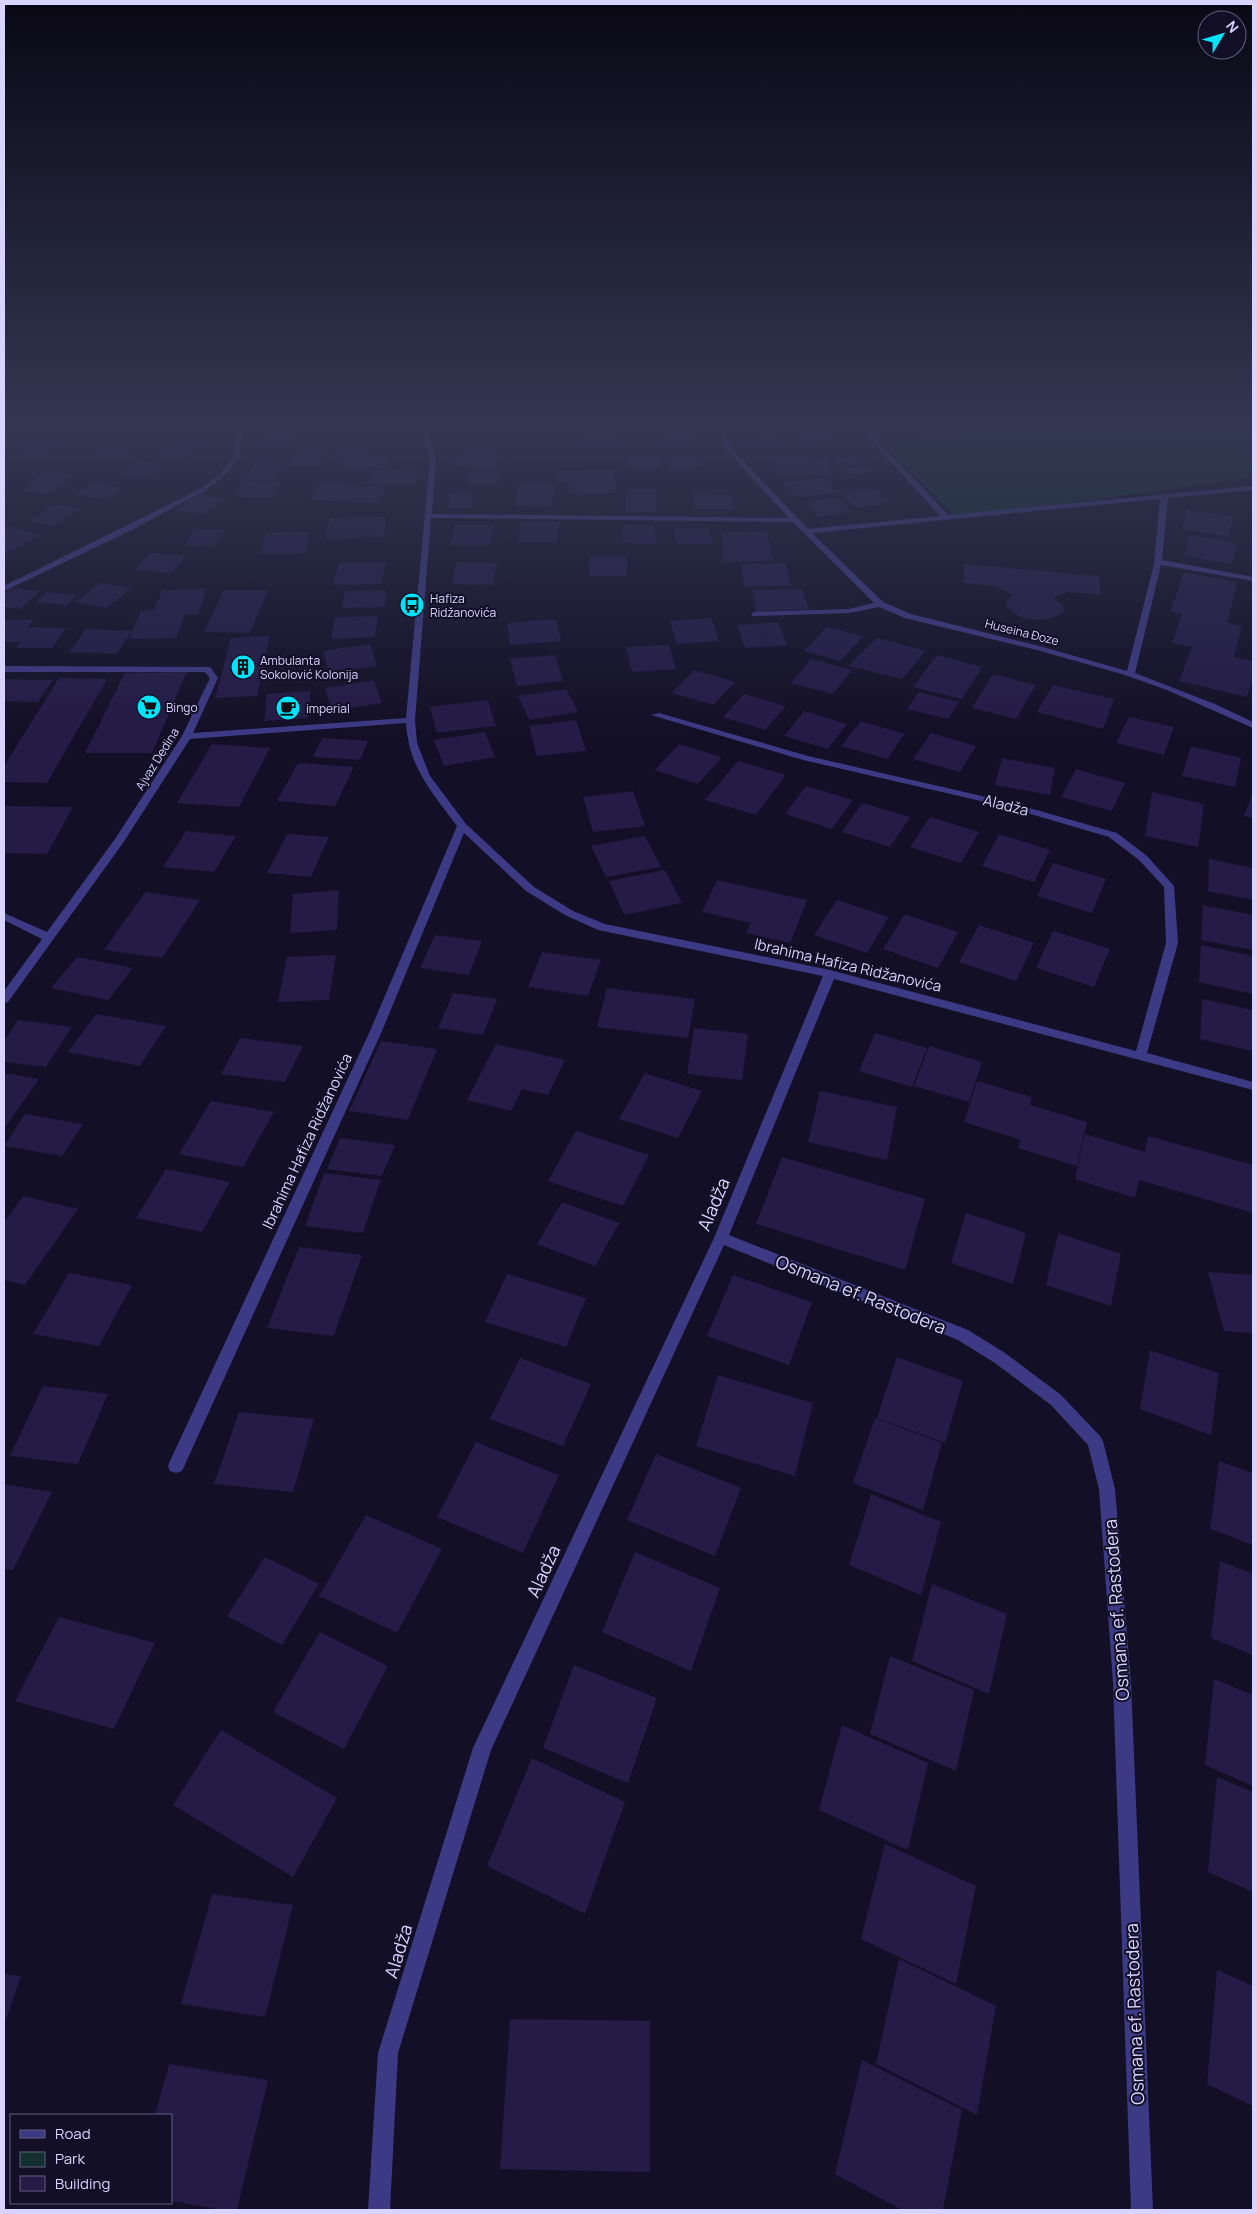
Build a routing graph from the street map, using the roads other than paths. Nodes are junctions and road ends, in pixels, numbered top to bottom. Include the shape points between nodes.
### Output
1 (132, 526) edge
2 (426, 526) edge
3 (802, 526) edge
4 (858, 526) edge
5 (1163, 526) edge
6 (808, 531) junction
7 (1160, 562) junction
8 (1253, 579) edge
9 (4, 590) edge
10 (880, 604) junction
11 (755, 614) dead end
12 (4, 669) edge
13 (1131, 673) junction
14 (656, 715) dead end
15 (410, 720) junction
16 (1253, 725) edge
17 (187, 736) junction
18 (462, 826) junction
19 (4, 916) edge
20 (50, 938) junction
21 (830, 974) junction
22 (4, 999) edge
23 (1140, 1056) junction
24 (1253, 1086) edge
25 (721, 1238) junction
26 (176, 1466) dead end
27 (379, 2210) edge
28 (1142, 2210) edge

1 - 9 street
2 - 15 street, Ibrahima Hafiza Ridžanovića
3 - 6 street, Huseina Đoze
4 - 6 street
5 - 7 street
6 - 10 street, Huseina Đoze
7 - 8 street
7 - 13 street
10 - 11 street via 849,611
10 - 13 street, Huseina Đoze via 908,616
12 - 17 street, Ajvaz Dedina via 207,669 214,678
13 - 16 street, Huseina Đoze via 1185,693
14 - 23 street, Aladža via 806,758 1009,805 1113,835 1143,858 1169,886 1172,943
15 - 17 street
15 - 18 street, Ibrahima Hafiza Ridžanovića via 412,743 425,776
17 - 20 street, Ajvaz Dedina via 119,841
18 - 21 street, Ibrahima Hafiza Ridžanovića via 530,889 569,913 602,927
18 - 26 street, Ibrahima Hafiza Ridžanovića via 376,1031
19 - 20 street
20 - 22 street, Ajvaz Dedina
21 - 23 street, Ibrahima Hafiza Ridžanovića
21 - 25 street, Aladža
23 - 24 street, Ibrahima Hafiza Ridžanovića
25 - 27 street, Aladža via 482,1748 388,2052
25 - 28 street, Osmana ef. Rastodera via 963,1335 1056,1400 1095,1441 1107,1488 1122,1683

